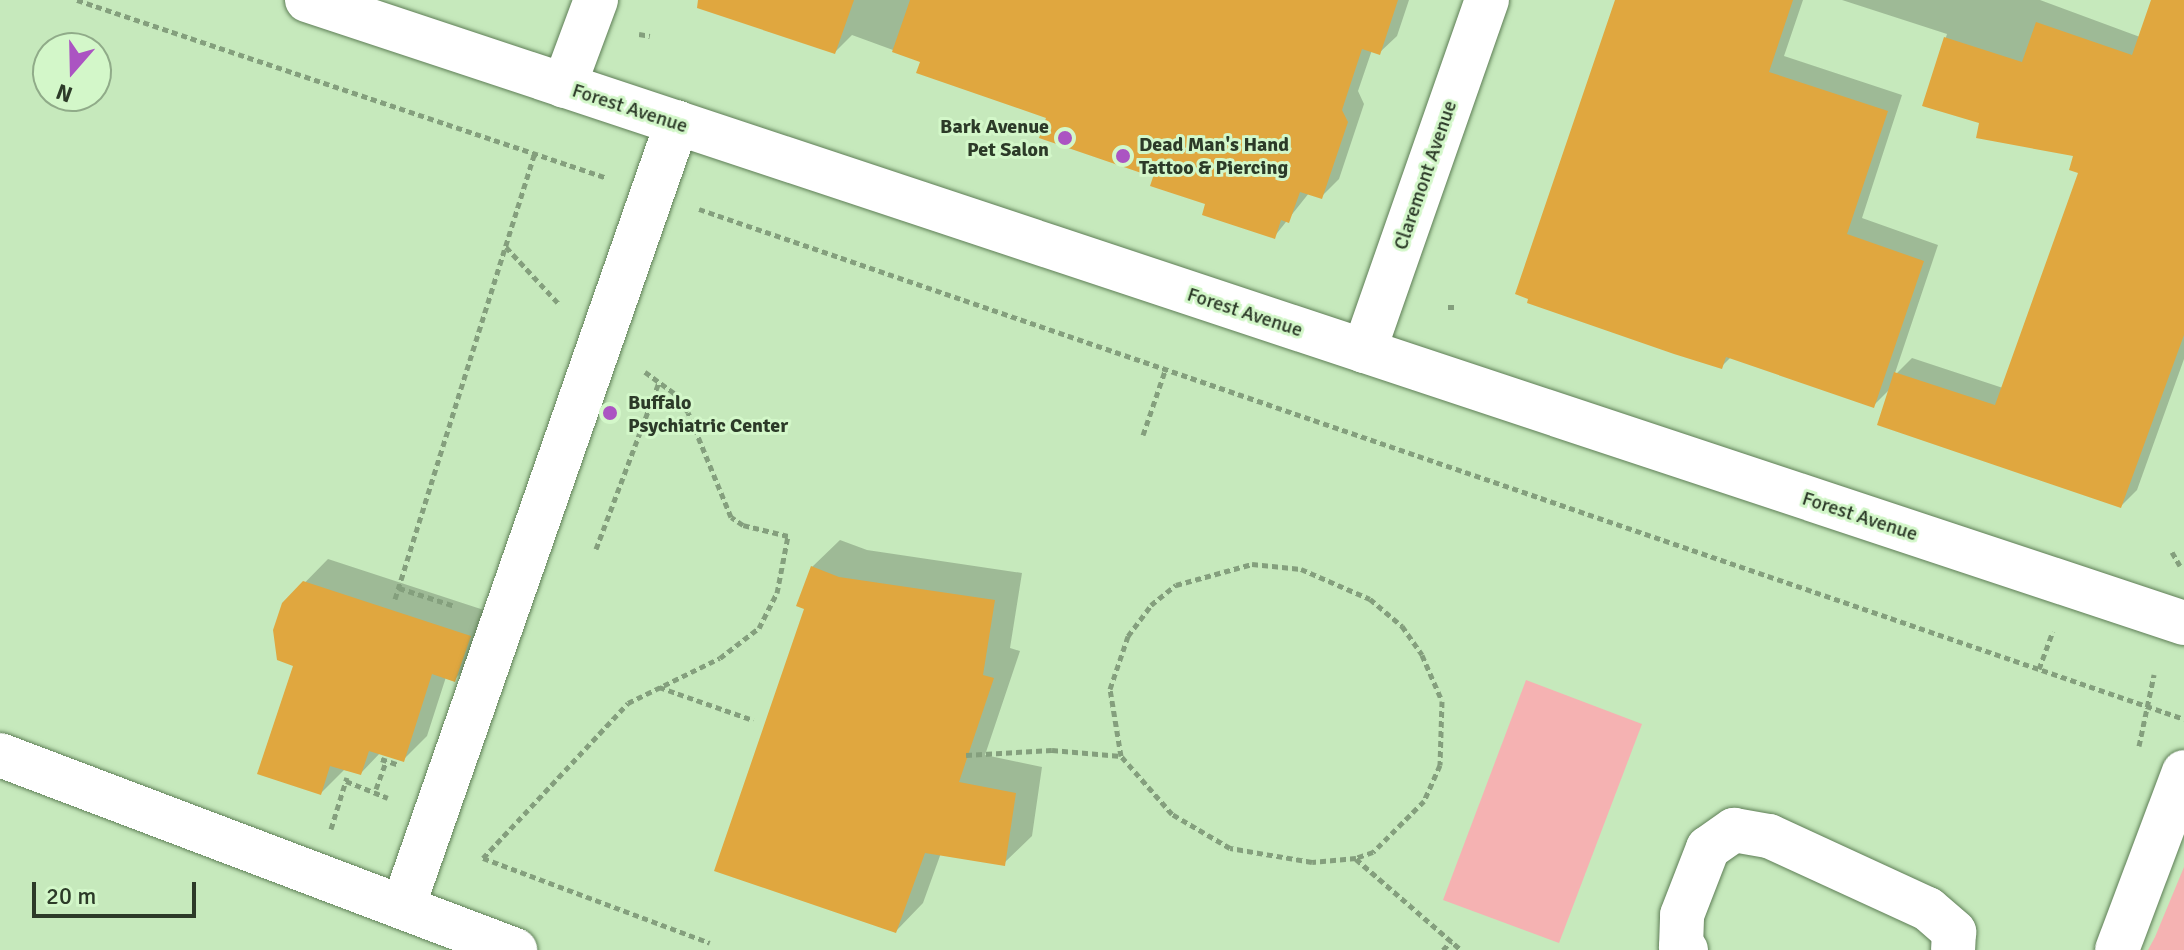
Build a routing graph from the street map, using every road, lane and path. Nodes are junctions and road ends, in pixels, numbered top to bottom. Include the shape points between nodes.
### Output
1 (77, 0) edge
2 (307, 0) edge
3 (596, 0) edge
4 (1487, 0) edge
5 (639, 34) dead end
6 (650, 36) dead end
7 (564, 86) junction
8 (677, 123) junction
9 (535, 153) junction
10 (653, 194) junction
11 (506, 247) junction
12 (570, 315) dead end
13 (1364, 351) junction
14 (637, 368) dead end
15 (1166, 368) junction
16 (659, 382) junction
17 (1143, 435) dead end
18 (596, 549) dead end
19 (2172, 552) dead end
20 (2180, 566) dead end
21 (399, 588) junction
22 (395, 599) dead end
23 (469, 610) dead end
24 (2184, 623) edge
25 (2054, 626) dead end
26 (2039, 669) junction
27 (2154, 675) dead end
28 (659, 687) junction
29 (2149, 706) junction
30 (2184, 719) edge
31 (753, 720) dead end
32 (0, 755) edge
33 (966, 755) dead end
34 (1121, 756) junction
35 (386, 761) dead end
36 (2184, 772) edge
37 (376, 789) junction
38 (391, 803) dead end
39 (318, 825) dead end
40 (331, 829) junction
41 (341, 833) dead end
42 (327, 842) dead end
43 (473, 854) dead end
44 (483, 858) junction
45 (1356, 858) junction
46 (403, 907) junction
47 (1451, 941) junction
48 (710, 943) dead end
49 (515, 950) edge
50 (1443, 950) edge
51 (1461, 950) edge
52 (1686, 950) edge
53 (1953, 950) edge
54 (2117, 950) edge

1 - 9 path
2 - 7 street, Forest Avenue
3 - 7 street
4 - 13 street, Claremont Avenue
5 - 6 path
7 - 8 street, Forest Avenue
8 - 10 street
8 - 13 street, Forest Avenue
9 - 10 path
9 - 11 path
10 - 15 path
10 - 46 street
11 - 12 path
11 - 21 path
13 - 24 street, Forest Avenue
14 - 16 path
15 - 17 path
15 - 26 path
16 - 18 path
16 - 28 path via 688,412 731,517 788,536 777,593 759,628 720,658
19 - 20 path
21 - 22 path
21 - 23 path
25 - 26 path
26 - 29 path
27 - 29 path
28 - 31 path
28 - 44 path via 628,703
29 - 30 path
32 - 46 street
33 - 34 path via 1052,750
34 - 45 path via 1172,814 1230,848 1312,862
34 - 45 path via 1111,700 1117,666 1128,636 1151,605 1176,585 1252,564 1301,569 1339,583 1370,599 1402,626 1442,701 1440,765 1424,801 1373,852
35 - 37 path
36 - 54 street
37 - 38 path
37 - 40 path via 347,779
39 - 40 path
40 - 41 path
40 - 42 path
43 - 44 path
44 - 48 path
45 - 47 path
46 - 49 street
47 - 50 path
47 - 51 path
52 - 53 street via 1681,947 1682,915 1708,848 1734,830 1769,836 1928,909 1954,932

